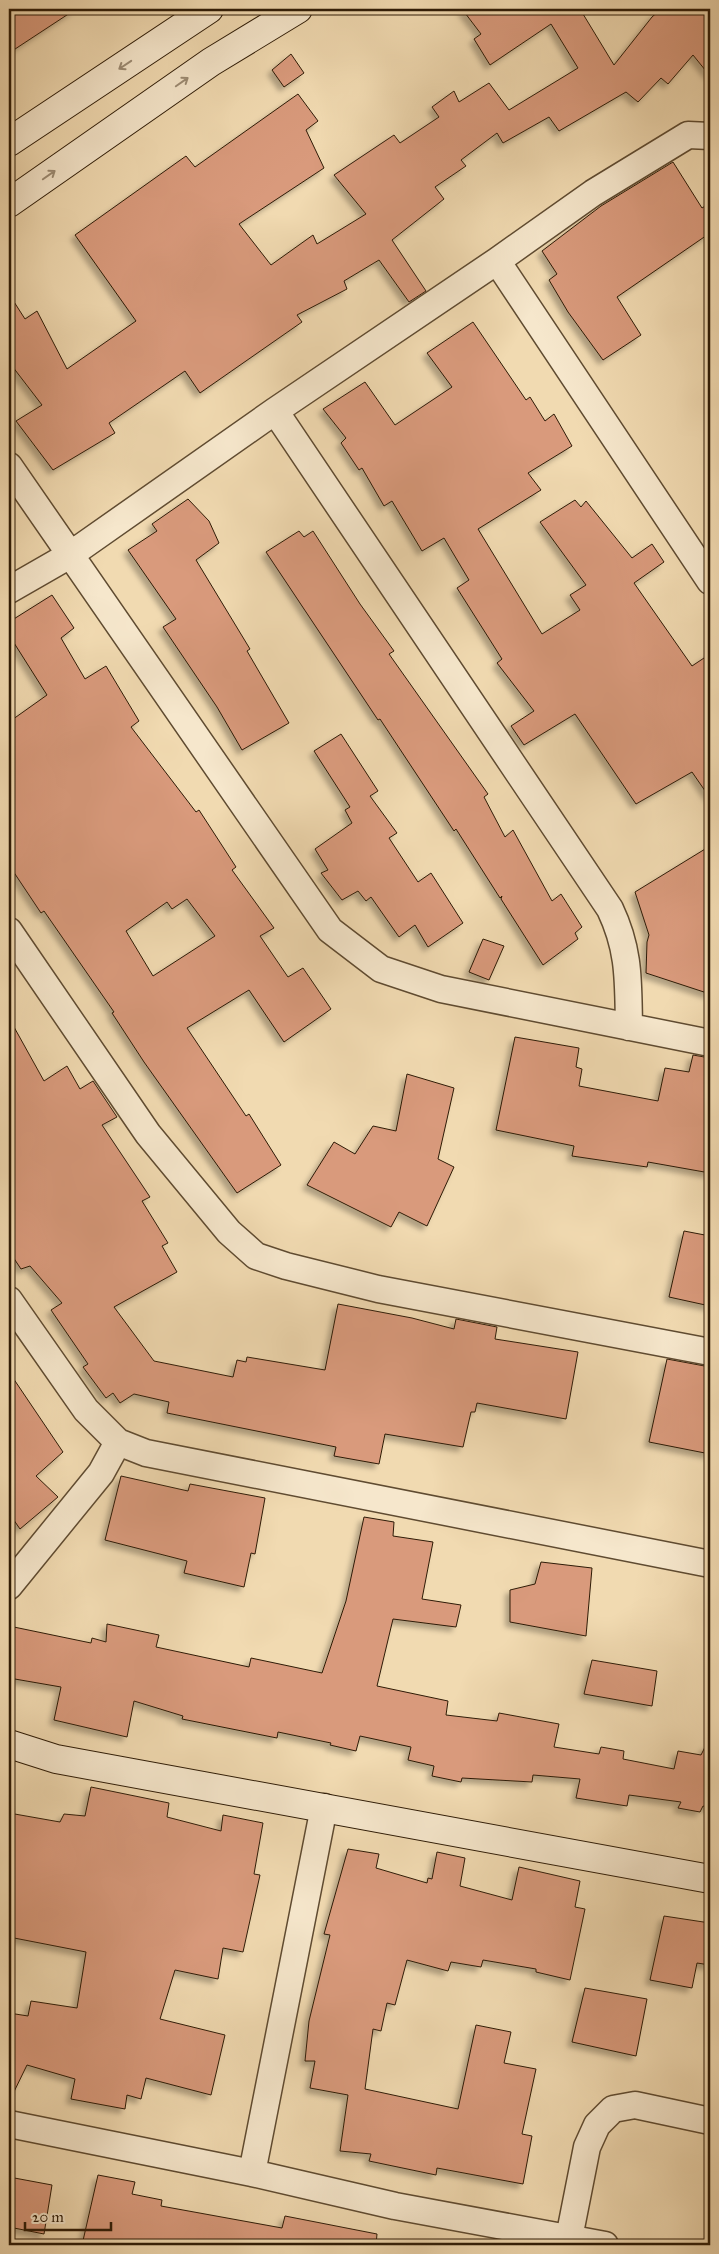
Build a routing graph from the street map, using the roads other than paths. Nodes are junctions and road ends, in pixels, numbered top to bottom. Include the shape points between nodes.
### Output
1 (210, 9) edge
2 (298, 9) edge
3 (710, 136) edge
4 (9, 142) edge
5 (9, 203) edge
6 (497, 261) junction
7 (275, 411) junction
8 (9, 466) edge
9 (70, 556) junction
10 (710, 581) edge
11 (9, 590) edge
12 (9, 931) edge
13 (629, 1027) junction
14 (710, 1043) edge
15 (9, 1300) edge
16 (710, 1352) edge
17 (118, 1442) junction
18 (710, 1564) edge
19 (9, 1586) edge
20 (9, 1744) edge
21 (324, 1807) junction
22 (710, 1880) edge
23 (710, 2121) edge
24 (9, 2124) edge
25 (252, 2173) junction
26 (569, 2238) junction
27 (605, 2245) edge

1 -> 4 street
5 -> 2 street via 211,62
3 - 6 street via 688,135 593,193
6 - 7 street
6 - 10 street
7 - 9 street
7 - 13 street via 610,909 621,932 627,962
8 - 9 street
9 - 11 street
9 - 13 street via 330,930 381,969 441,989
12 - 16 street via 148,1134 229,1232 256,1256 378,1289
13 - 14 street
15 - 17 street via 86,1410
17 - 18 street via 146,1453 201,1466
17 - 19 street via 101,1473
20 - 21 street via 56,1758
21 - 22 street
21 - 25 street
23 - 26 street via 635,2105 613,2109 597,2125 588,2147
24 - 25 street
25 - 26 street via 395,2206
26 - 27 street

